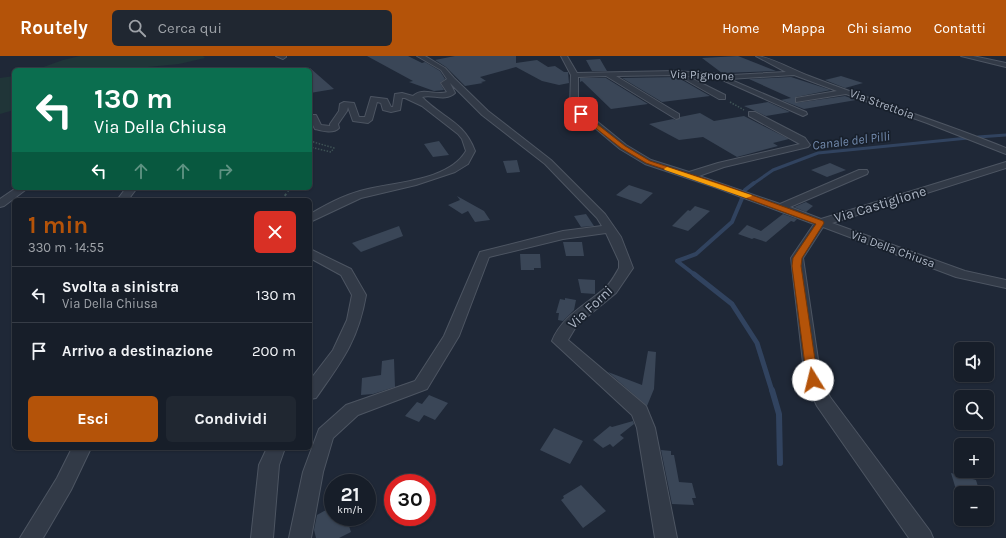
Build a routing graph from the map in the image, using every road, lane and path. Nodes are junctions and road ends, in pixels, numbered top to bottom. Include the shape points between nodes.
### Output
1 (420, 56) edge
2 (564, 56) edge
3 (760, 56) edge
4 (964, 56) edge
5 (1006, 65) edge
6 (675, 73) junction
7 (607, 74) junction
8 (797, 74) junction
9 (575, 75) junction
10 (715, 76) junction
11 (451, 80) junction
12 (849, 91) junction
13 (722, 97) joint
14 (798, 100) dead end
15 (426, 104) junction
16 (752, 114) joint
17 (803, 114) dead end
18 (676, 116) dead end
19 (313, 118) dead end
20 (312, 142) edge
21 (312, 148) edge
22 (1006, 151) edge
23 (1006, 165) edge
24 (863, 172) dead end
25 (688, 176) junction
26 (19, 190) edge
27 (130, 190) edge
28 (124, 198) edge
29 (0, 204) edge
30 (779, 208) junction
31 (312, 219) edge
32 (820, 223) junction
33 (610, 229) junction
34 (312, 254) edge
35 (1006, 284) edge
36 (312, 390) edge
37 (81, 450) edge
38 (275, 450) edge
39 (30, 538) edge
40 (262, 538) edge
41 (300, 538) edge
42 (666, 538) edge
43 (922, 538) edge

1 - 11 street, Via Forni via 443,69
2 - 9 street, Via Della Chiusa
3 - 8 street, Via Strettoia
4 - 5 street
6 - 7 street, Via Pignone
6 - 10 street, Via Pignone
6 - 13 street
7 - 9 street, Via Pignone
7 - 18 street
8 - 10 street, Via Pignone
8 - 12 street, Via Strettoia
9 - 25 street, Via Della Chiusa via 574,107 581,114 623,147 648,162
10 - 17 street
11 - 15 street via 445,83 449,95 418,95
11 - 33 street, Via Forni via 492,119 548,162 601,216
12 - 14 street
12 - 22 street, Via Strettoia
13 - 16 path
15 - 19 street via 400,95 397,108 391,110 386,108 384,101 374,99 368,120 363,121 356,119 352,106 346,104 343,105 343,111 334,124 335,128 331,129 318,127
15 - 31 street via 466,138 470,148 466,160 450,171 428,180 365,193 337,202
16 - 25 street via 802,140 805,145 721,165
20 - 21 path via 334,148 331,152
23 - 32 street, Via Castiglione
24 - 30 street
25 - 30 street, Via Della Chiusa
26 - 29 street
27 - 28 street
30 - 32 street, Via Della Chiusa
32 - 35 street, Via Della Chiusa via 961,274
32 - 43 street, Via Castiglione via 798,258 796,266 813,380 823,401
33 - 41 street via 563,235 484,255 451,336 421,384 352,410 325,434 313,472
33 - 42 street, Via Forni via 626,268 606,295 575,319 561,335 560,341 640,411 646,428
34 - 36 street via 346,272 359,295 354,320 340,352
37 - 39 street via 64,484
38 - 40 street via 269,465

